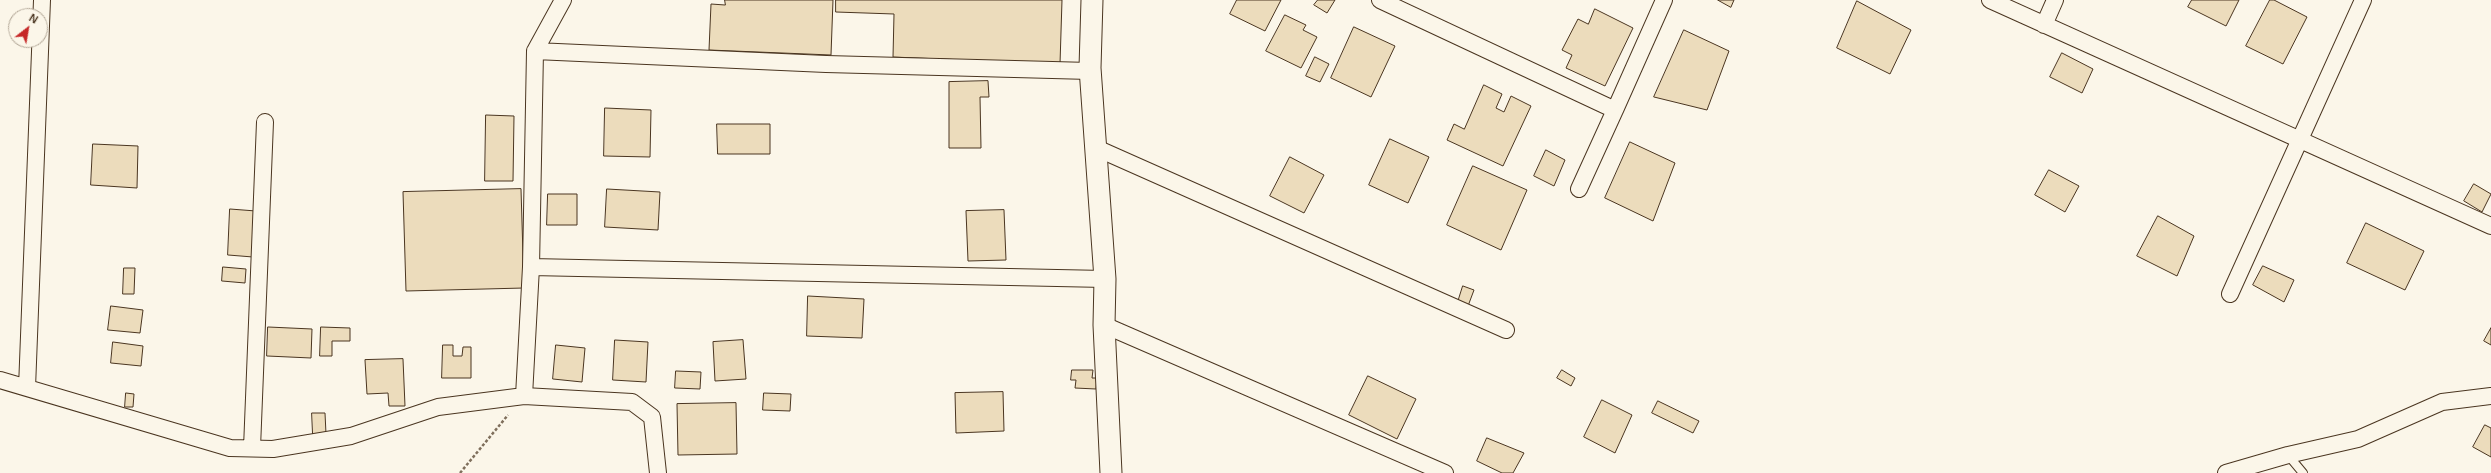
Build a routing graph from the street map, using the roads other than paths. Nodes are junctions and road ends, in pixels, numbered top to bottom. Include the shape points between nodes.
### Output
1 (42, 0) edge
2 (563, 0) edge
3 (1092, 0) edge
4 (1380, 0) edge
5 (1664, 0) edge
6 (1990, 0) edge
7 (2055, 0) edge
8 (2363, 0) edge
9 (2044, 25) junction
10 (535, 51) junction
11 (1090, 71) junction
12 (1615, 110) junction
13 (265, 122) dead end
14 (2299, 140) junction
15 (1094, 146) junction
16 (1579, 189) dead end
17 (2491, 226) edge
18 (531, 267) junction
19 (1105, 278) junction
20 (2230, 294) dead end
21 (1104, 325) junction
22 (1506, 330) dead end
23 (0, 380) edge
24 (27, 388) junction
25 (524, 396) junction
26 (2491, 396) edge
27 (252, 448) junction
28 (2288, 455) junction
29 (658, 473) edge
30 (1111, 473) edge
31 (1446, 473) edge
32 (2226, 473) edge
33 (2303, 473) edge

1 - 24 street
2 - 10 street
3 - 11 street
4 - 12 street
5 - 12 street
6 - 9 street
7 - 9 street
8 - 14 street
9 - 14 street
10 - 11 street via 826,64
10 - 18 street
11 - 15 street
12 - 16 street
13 - 27 street
14 - 17 street
14 - 20 street
15 - 19 street
15 - 22 street
18 - 19 street
18 - 25 street
19 - 21 street
21 - 30 street
21 - 31 street
23 - 24 street
24 - 27 street via 230,448
25 - 27 street via 438,407 351,436 273,449
25 - 29 street via 632,402 652,417
26 - 28 street via 2442,402 2358,439
28 - 32 street
28 - 33 lane

